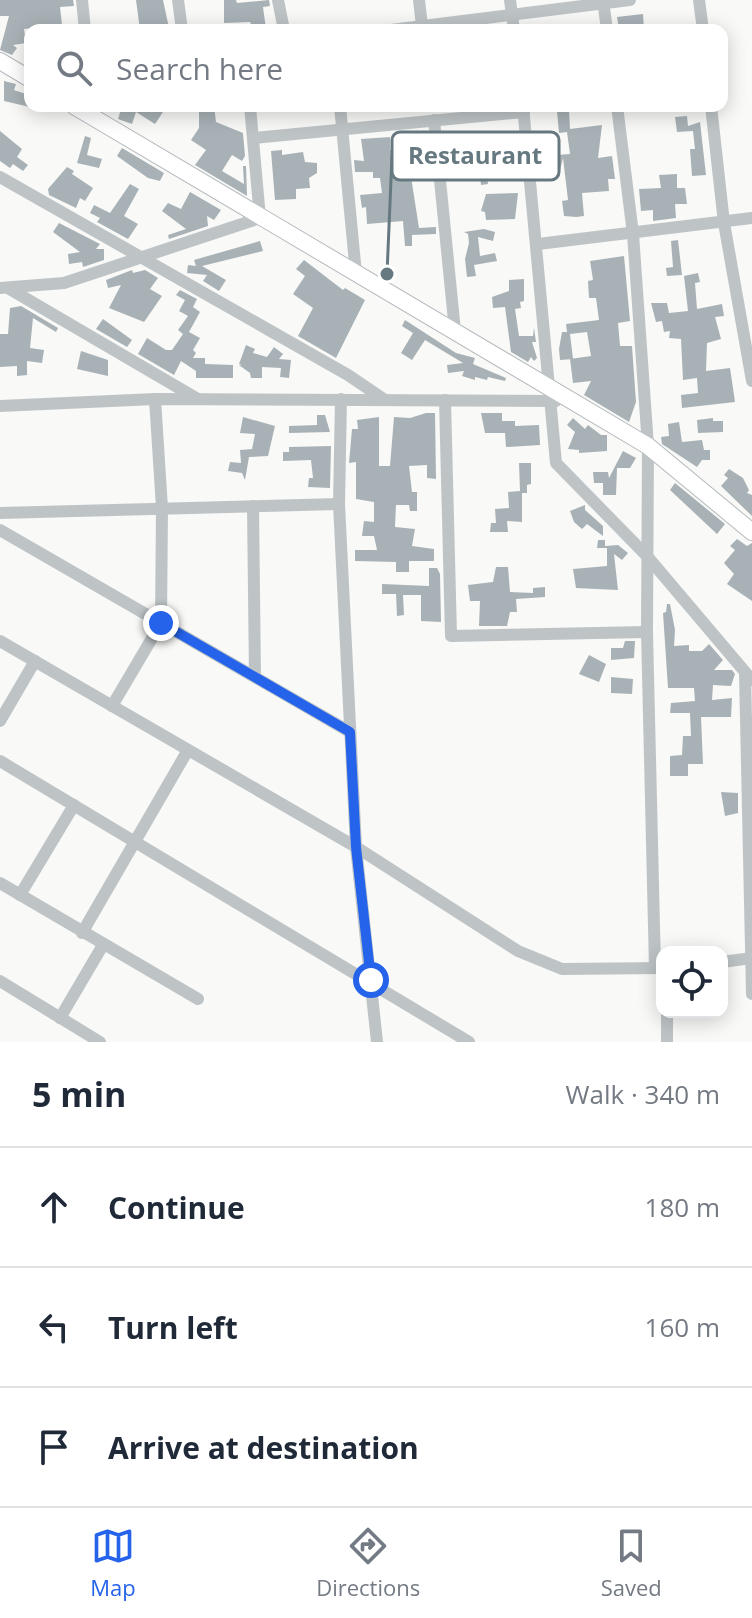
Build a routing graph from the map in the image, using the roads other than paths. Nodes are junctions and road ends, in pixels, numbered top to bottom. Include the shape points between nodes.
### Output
1 (82, 0) edge
2 (178, 0) edge
3 (278, 0) edge
4 (419, 0) edge
5 (510, 0) edge
6 (630, 0) edge
7 (699, 0) edge
8 (603, 2) edge
9 (512, 15) junction
10 (84, 24) edge
11 (181, 24) edge
12 (283, 24) edge
13 (422, 24) edge
14 (438, 24) edge
15 (513, 24) edge
16 (606, 24) edge
17 (702, 24) edge
18 (0, 61) edge
19 (24, 73) edge
20 (84, 112) edge
21 (251, 112) edge
22 (341, 112) edge
23 (499, 112) edge
24 (523, 112) edge
25 (618, 112) edge
26 (712, 112) edge
27 (434, 120) junction
28 (342, 129) junction
29 (253, 138) junction
30 (0, 177) edge
31 (260, 218) junction
32 (752, 218) edge
33 (724, 223) junction
34 (633, 234) junction
35 (538, 244) junction
36 (136, 257) junction
37 (356, 274) junction
38 (2, 286) edge
39 (455, 331) junction
40 (752, 381) edge
41 (550, 395) junction
42 (155, 399) junction
43 (198, 399) junction
44 (341, 399) junction
45 (385, 400) junction
46 (445, 400) junction
47 (0, 406) edge
48 (648, 446) junction
49 (339, 504) junction
50 (253, 506) junction
51 (162, 508) junction
52 (0, 513) edge
53 (0, 530) edge
54 (752, 532) edge
55 (646, 555) junction
56 (161, 623) junction
57 (647, 632) junction
58 (0, 641) edge
59 (35, 661) junction
60 (749, 676) edge
61 (255, 677) junction
62 (112, 706) junction
63 (0, 721) edge
64 (350, 732) junction
65 (188, 750) junction
66 (0, 761) edge
67 (74, 805) junction
68 (136, 841) junction
69 (356, 847) junction
70 (0, 883) edge
71 (20, 895) junction
72 (82, 933) junction
73 (103, 945) junction
74 (657, 946) edge
75 (751, 958) edge
76 (728, 961) edge
77 (656, 968) edge
78 (371, 980) junction
79 (0, 981) edge
80 (752, 994) edge
81 (198, 999) dead end
82 (60, 1018) junction
83 (667, 1018) edge
84 (100, 1042) edge
85 (377, 1042) edge
86 (469, 1042) edge
87 (667, 1042) edge

1 - 10 street
2 - 11 street
3 - 12 street
4 - 13 street
5 - 9 street
6 - 8 street
7 - 17 street
8 - 9 street
8 - 16 street
9 - 14 street
9 - 15 street
18 - 19 main road
20 - 31 main road
21 - 29 street
22 - 28 street
23 - 27 street
24 - 35 street
25 - 34 street
26 - 33 street
27 - 28 street
27 - 39 street
28 - 29 street
28 - 37 street
29 - 31 street
30 - 36 street
31 - 36 street
31 - 37 main road
32 - 33 street
33 - 34 street
33 - 40 street
34 - 35 street
34 - 48 street
35 - 41 street
36 - 38 street via 64,283
36 - 45 street
37 - 39 main road
38 - 43 street
39 - 41 main road
41 - 46 street
41 - 48 main road via 575,401
41 - 55 street via 556,463
42 - 43 street
42 - 47 street
42 - 51 street
43 - 44 street
44 - 45 street
44 - 49 street
45 - 46 street
46 - 57 street via 451,636
48 - 54 main road
48 - 55 street
49 - 50 street
49 - 64 street
50 - 51 street
50 - 61 street
51 - 52 street
51 - 56 street
53 - 56 street
55 - 57 street
55 - 60 street
56 - 61 street
56 - 62 street
57 - 74 street
58 - 59 street
59 - 62 street
59 - 63 street
60 - 75 street
61 - 64 street
62 - 65 street
64 - 69 street
65 - 68 street
65 - 69 street
66 - 67 street
67 - 68 street
67 - 71 street
68 - 72 street
68 - 78 street
69 - 77 street via 542,963 562,969
69 - 78 street
70 - 71 street
71 - 72 street
72 - 73 street
73 - 81 street
73 - 82 street
75 - 76 street
75 - 80 street
78 - 85 street
78 - 86 street
79 - 82 street
82 - 84 street
83 - 87 street

